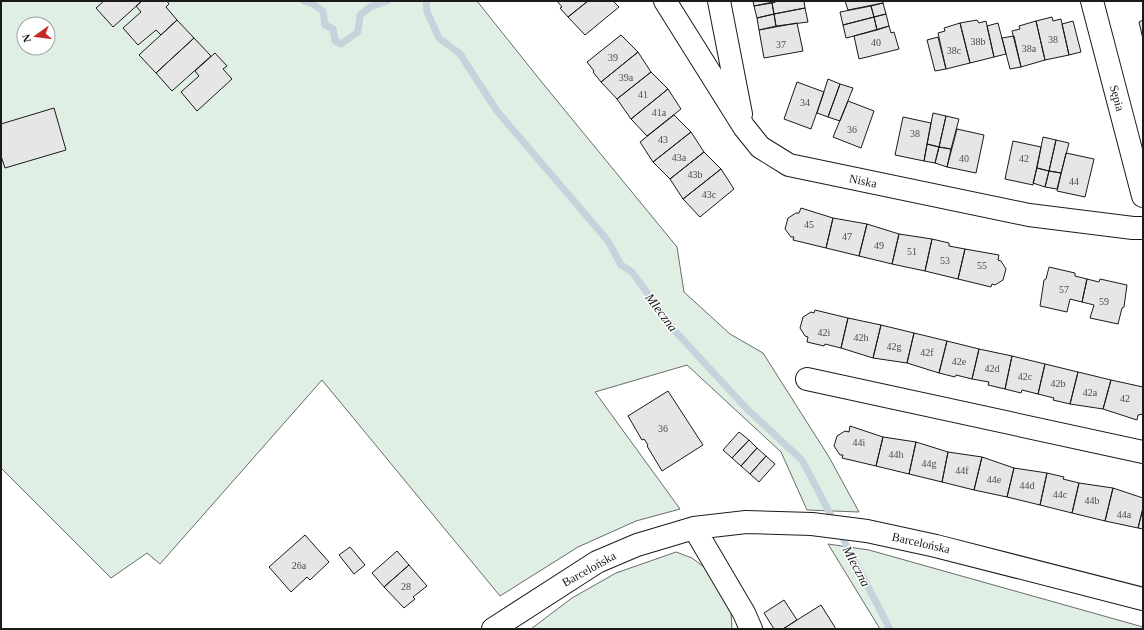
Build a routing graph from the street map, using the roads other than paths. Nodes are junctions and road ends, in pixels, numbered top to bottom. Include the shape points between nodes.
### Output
1 (665, 1) edge
2 (719, 1) edge
3 (1092, 1) edge
4 (744, 127) junction
5 (1143, 196) edge
6 (1143, 228) edge
7 (807, 379) dead end
8 (1143, 452) edge
9 (694, 528) junction
10 (1143, 599) edge
11 (493, 629) edge
12 (751, 629) edge

1 - 4 street, Niska
2 - 4 street
3 - 5 street, Sępia
4 - 6 street, Niska via 760,147 789,165 1030,215
7 - 8 street
9 - 10 street, Barcelońska via 746,522 812,524 868,531
9 - 11 street, Barcelońska via 637,545 597,562
9 - 12 street

